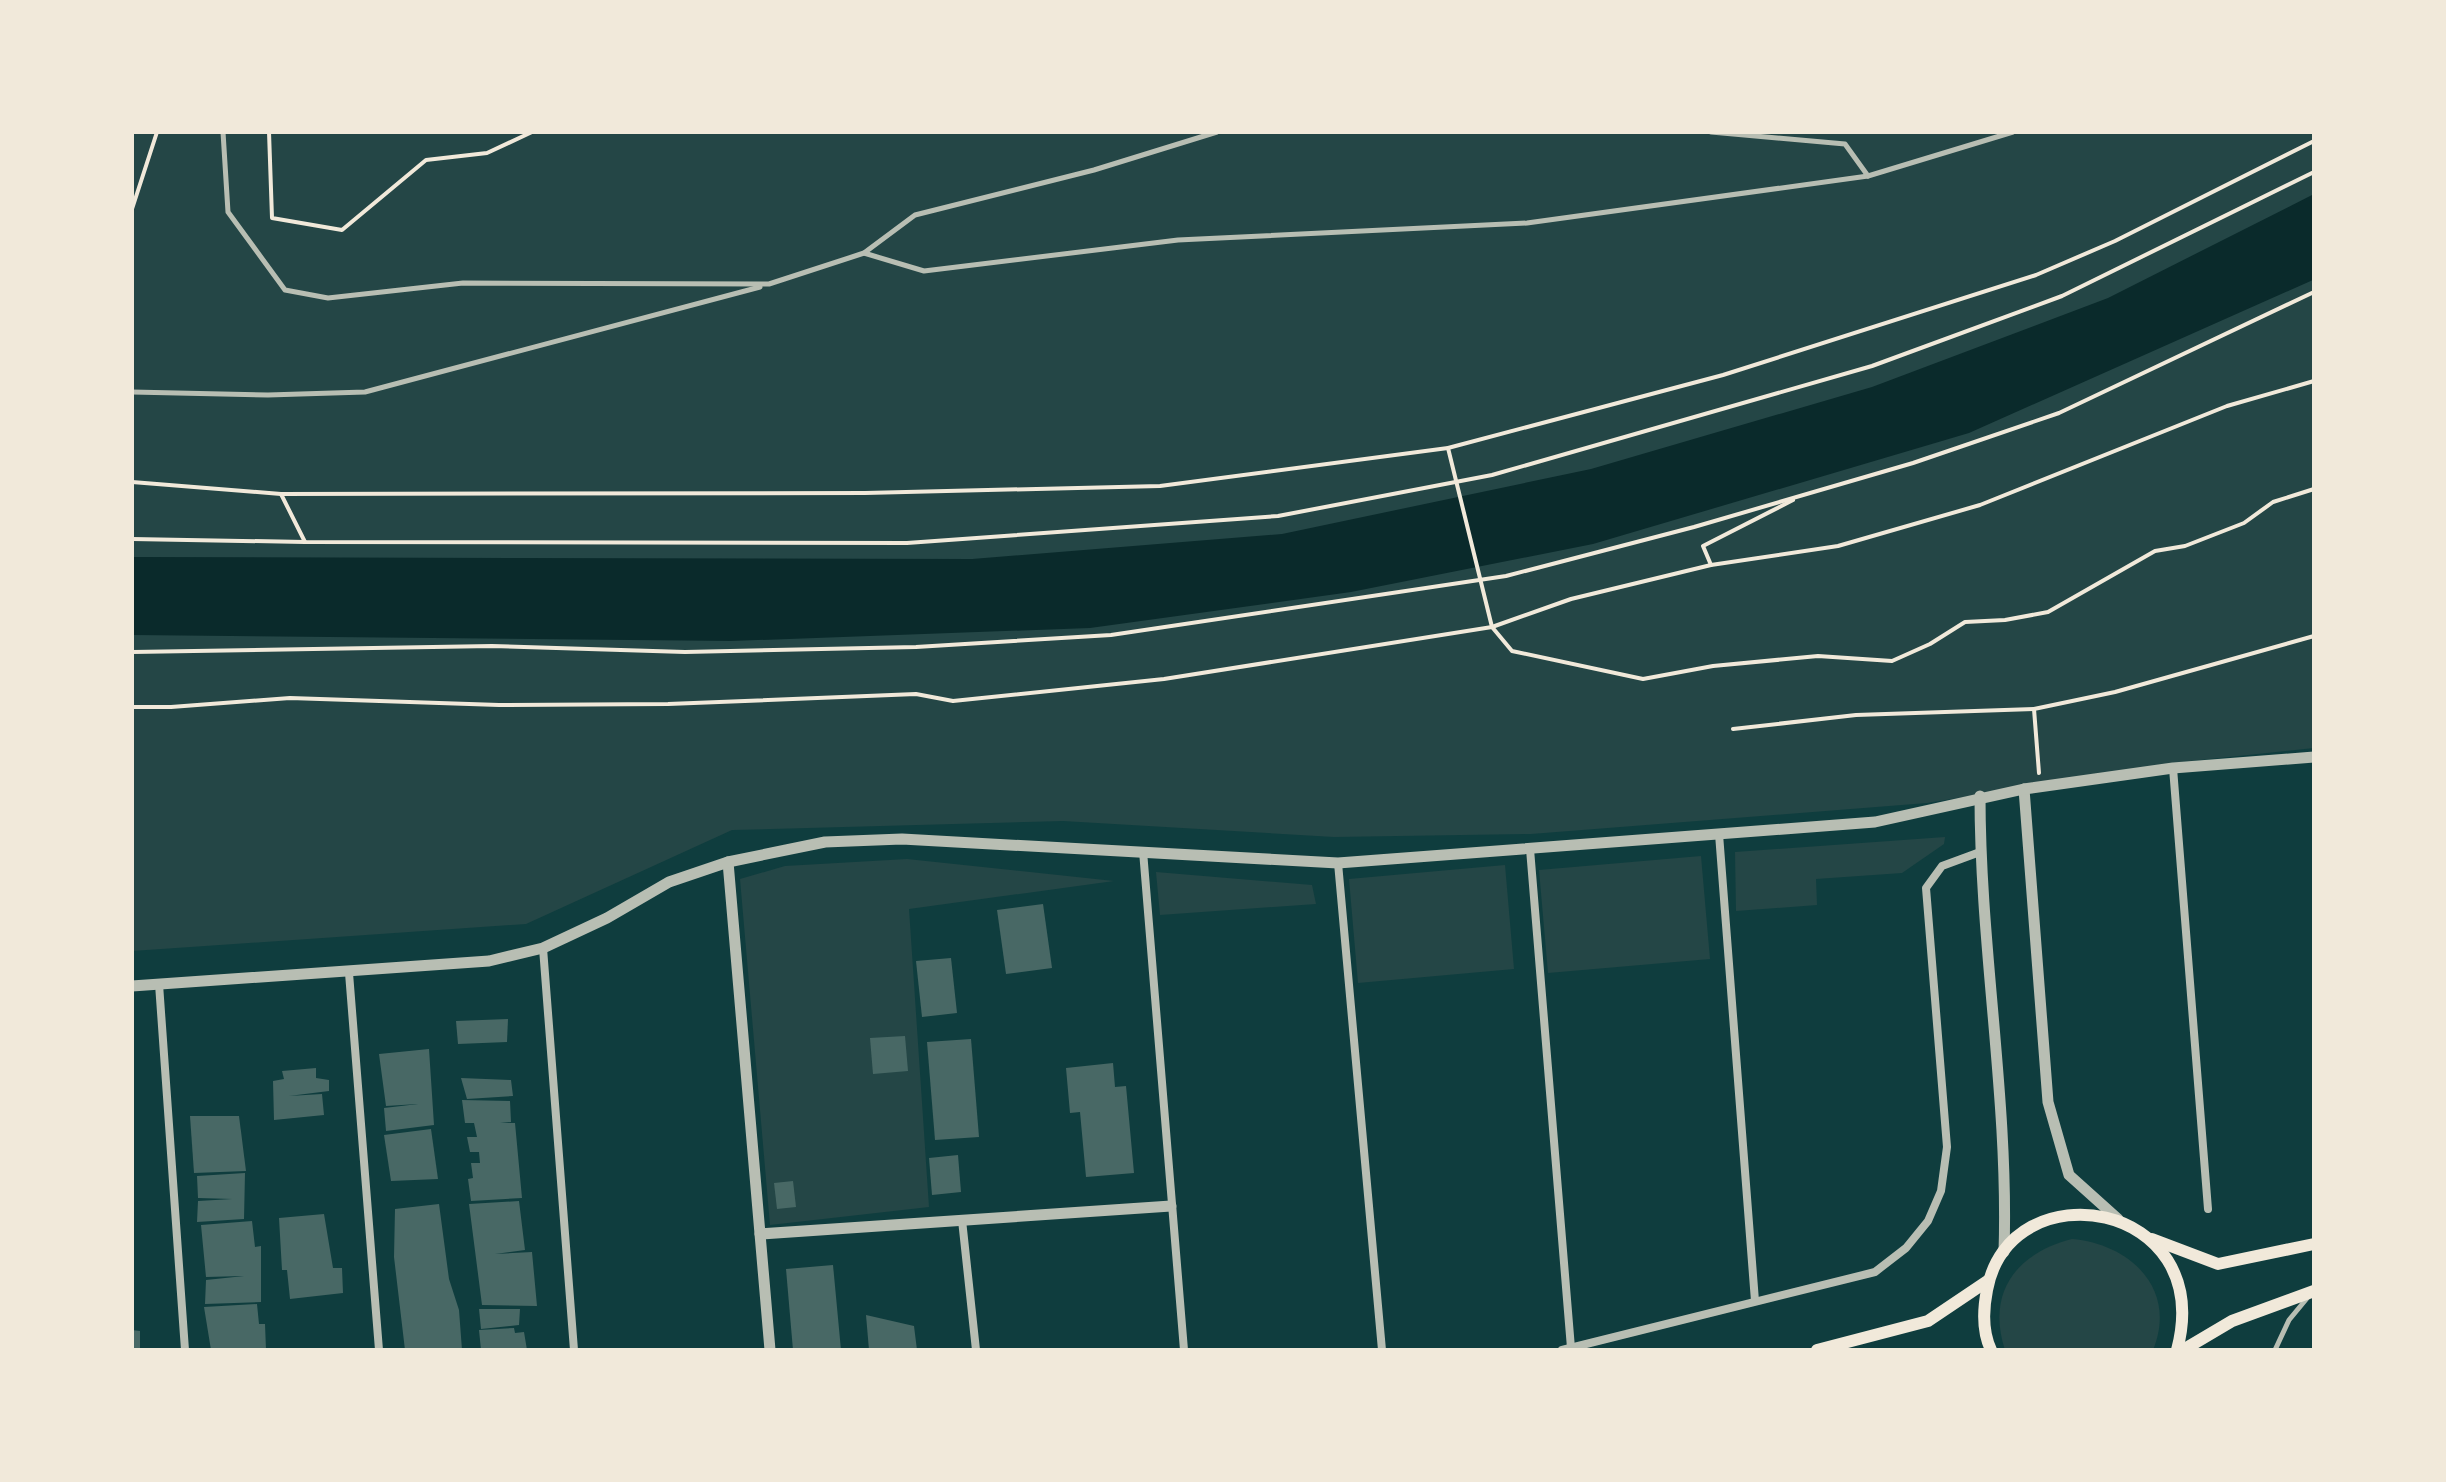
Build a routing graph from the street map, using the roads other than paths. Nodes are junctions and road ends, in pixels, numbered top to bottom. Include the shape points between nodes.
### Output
1 (223, 132) edge
2 (1217, 132) edge
3 (1711, 132) edge
4 (2013, 132) edge
5 (1868, 176) junction
6 (864, 253) junction
7 (769, 284) junction
8 (132, 392) edge
9 (2314, 757) edge
10 (2173, 768) junction
11 (2024, 789) junction
12 (1980, 796) junction
13 (1719, 834) junction
14 (1530, 849) junction
15 (1143, 851) junction
16 (1980, 852) junction
17 (728, 862) junction
18 (1338, 863) junction
19 (543, 948) junction
20 (349, 973) junction
21 (159, 984) junction
22 (132, 986) edge
23 (1171, 1206) junction
24 (2208, 1209) dead end
25 (2118, 1219) junction
26 (962, 1220) junction
27 (760, 1234) junction
28 (2151, 1239) junction
29 (2314, 1244) edge
30 (2004, 1252) junction
31 (1989, 1280) junction
32 (2313, 1292) edge
33 (1755, 1301) junction
34 (1566, 1349) edge
35 (185, 1350) edge
36 (379, 1350) edge
37 (574, 1350) edge
38 (770, 1350) edge
39 (976, 1350) edge
40 (1184, 1350) edge
41 (1382, 1350) edge
42 (1817, 1350) edge
43 (1991, 1350) edge
44 (2177, 1350) edge
45 (2183, 1350) edge
46 (2275, 1350) edge

1 - 7 lane via 228,212 285,290 328,298 463,283
2 - 6 lane via 1094,170 915,215
3 - 5 lane via 1845,144
4 - 5 lane
5 - 6 lane via 1527,223 1178,240 924,271
6 - 7 lane
7 - 8 lane via 365,392
9 - 10 street
10 - 11 street
10 - 24 street
11 - 12 street
11 - 25 street via 2048,1102 2069,1175
12 - 13 street via 1875,822
12 - 16 street
13 - 14 street
13 - 33 street
14 - 18 street
14 - 34 street
15 - 17 street via 902,839 825,842
15 - 18 street
15 - 23 street
16 - 30 street via 2005,1170
16 - 33 street via 1942,866 1926,888 1947,1147 1941,1191 1928,1221 1906,1248 1875,1272
17 - 19 street via 669,882
17 - 27 street
18 - 41 street
19 - 20 street via 489,961
19 - 37 street
20 - 21 street
20 - 36 street
21 - 22 street
21 - 35 street
23 - 26 street
23 - 40 street
25 - 28 main road
25 - 30 main road via 2086,1213 2055,1217 2027,1230
26 - 27 street
26 - 39 street
27 - 38 street
28 - 29 main road via 2218,1264
28 - 44 main road via 2170,1264 2182,1293 2184,1325
30 - 31 main road
31 - 42 main road via 1928,1321
31 - 43 main road via 1983,1311
32 - 45 main road via 2232,1321
32 - 46 lane via 2289,1320
33 - 34 street

